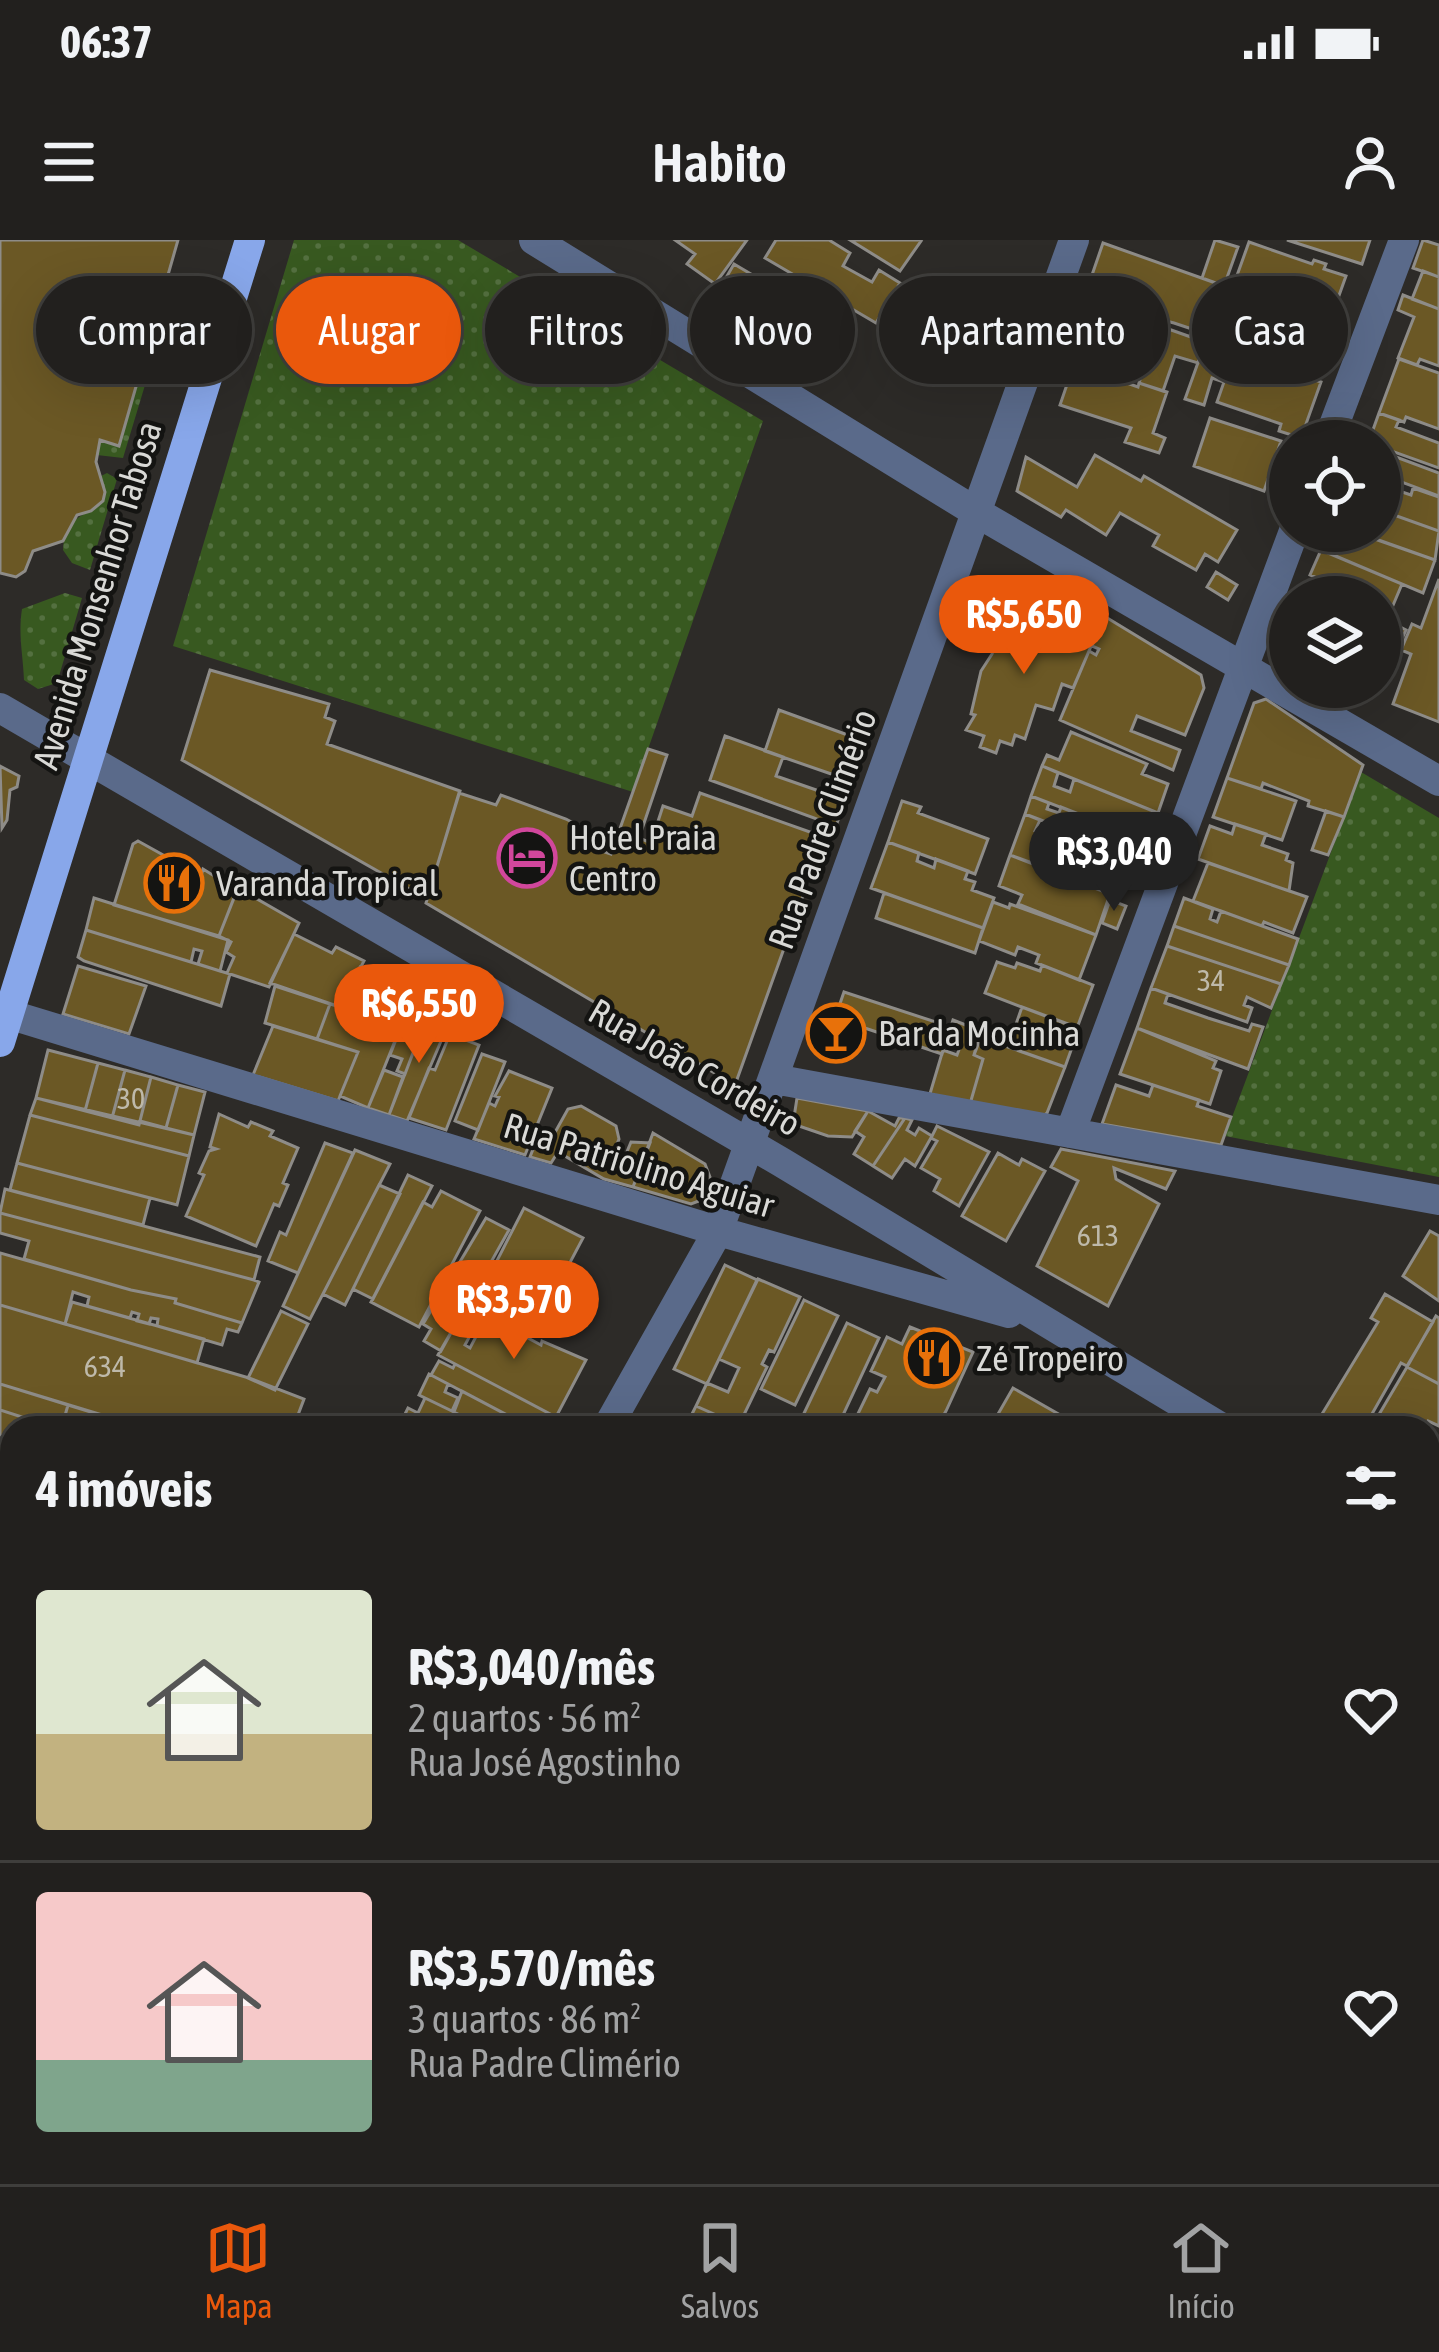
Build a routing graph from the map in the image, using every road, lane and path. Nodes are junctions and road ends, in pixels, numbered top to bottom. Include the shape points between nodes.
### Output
1 (250, 240) edge
2 (534, 240) edge
3 (1074, 240) edge
4 (1404, 240) edge
5 (1336, 420) edge
6 (976, 512) junction
7 (1286, 552) edge
8 (1241, 665) junction
9 (0, 708) edge
10 (86, 759) junction
11 (1439, 782) edge
12 (4, 1028) edge
13 (774, 1079) junction
14 (1070, 1133) junction
15 (750, 1143) junction
16 (1439, 1200) edge
17 (718, 1231) junction
18 (1043, 1322) junction
19 (614, 1416) edge
20 (1202, 1416) edge

1 - 10 main road, Avenida Monsenhor Tabosa
2 - 6 street
3 - 6 street, Rua Padre Climério
4 - 5 street
6 - 8 street
6 - 13 street, Rua Padre Climério
7 - 8 street
8 - 11 street
8 - 14 street
9 - 10 street, Rua João Cordeiro
10 - 12 main road, Avenida Monsenhor Tabosa
10 - 15 street, Rua João Cordeiro
12 - 17 street, Rua Patriolino Aguiar
13 - 14 street
13 - 15 street, Rua Padre Climério
14 - 16 street
15 - 17 street, Rua Padre Climério
15 - 18 street, Rua João Cordeiro
17 - 18 street, Rua Patriolino Aguiar
17 - 19 street, Rua Padre Climério
18 - 20 street, Rua João Cordeiro

